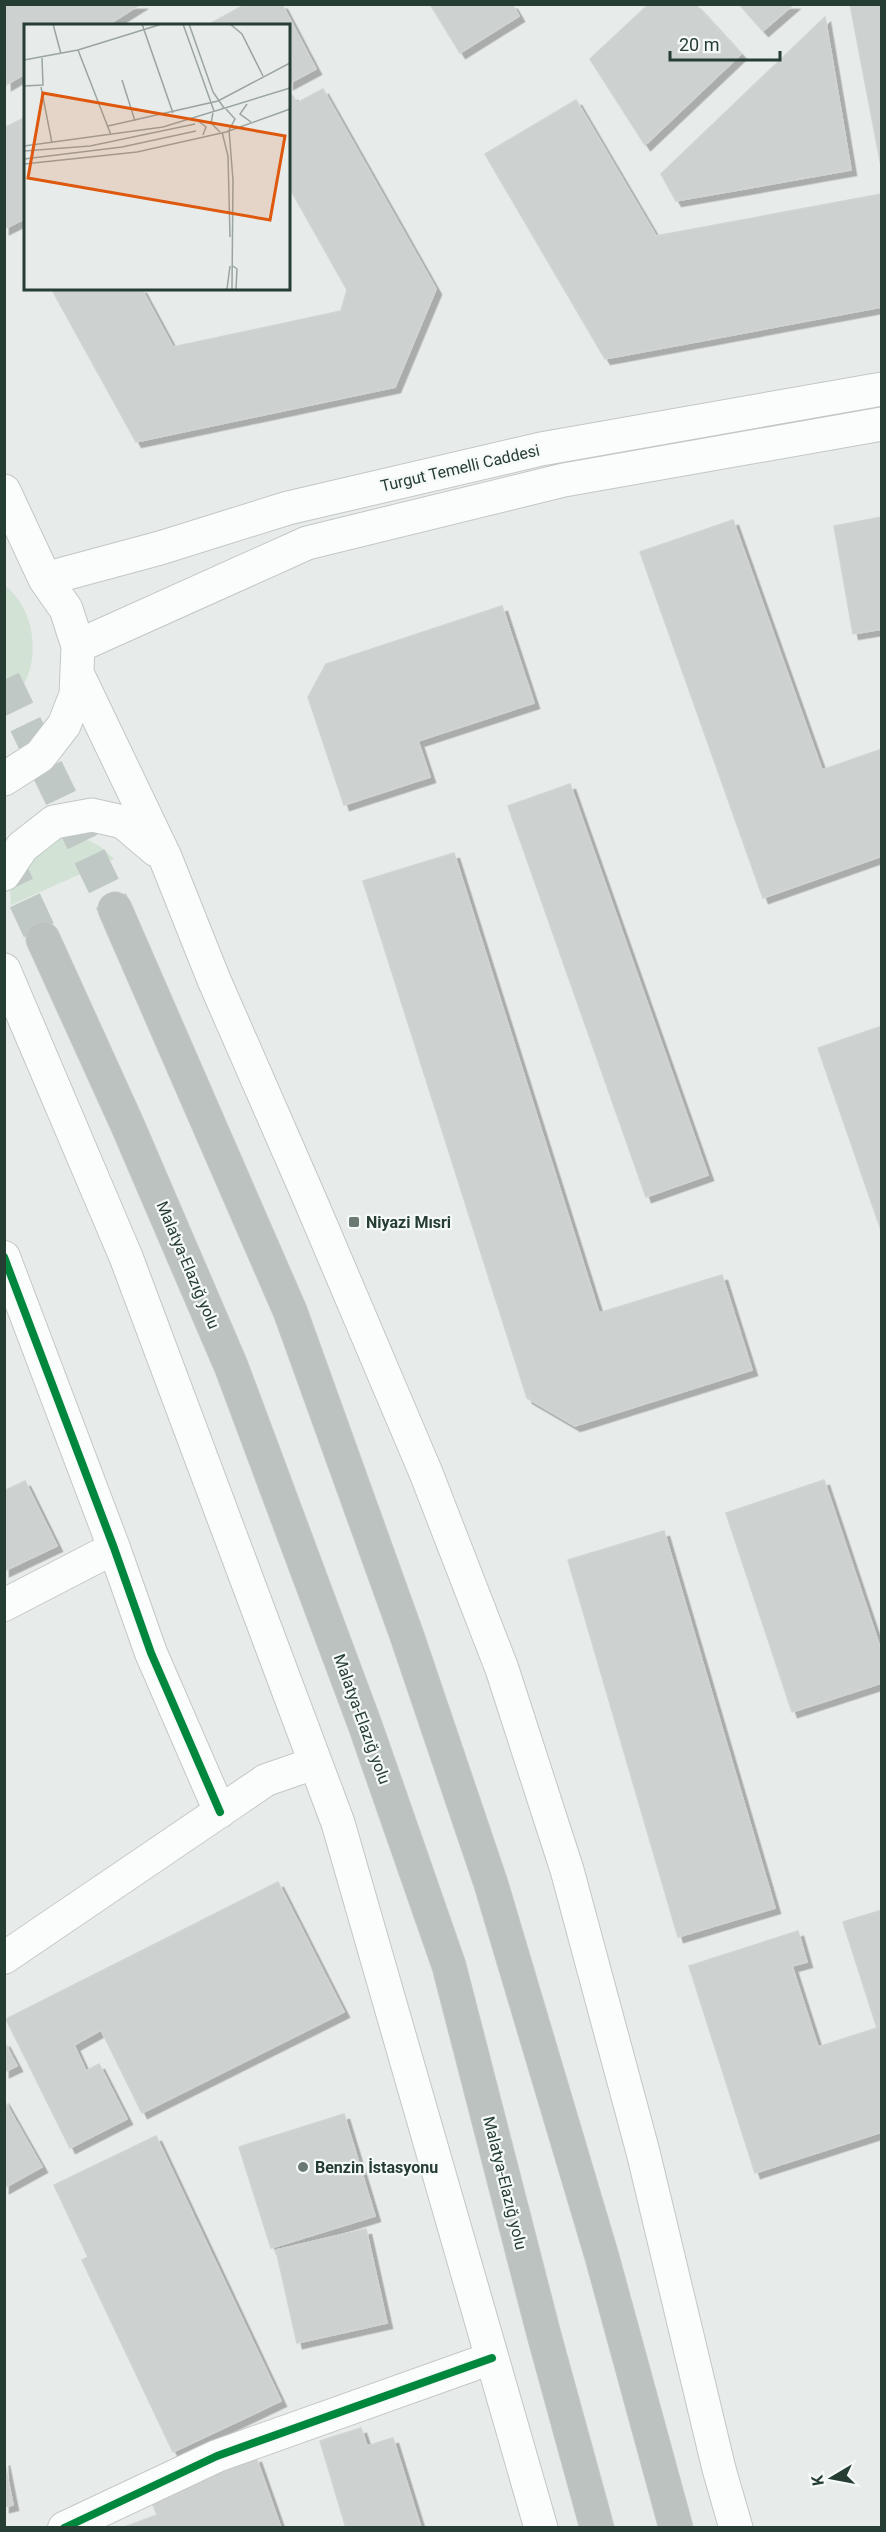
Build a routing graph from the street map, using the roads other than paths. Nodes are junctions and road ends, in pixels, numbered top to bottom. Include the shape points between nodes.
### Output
1 (882, 389) edge
2 (882, 424) edge
3 (4, 491) edge
4 (4, 552) edge
5 (45, 579) junction
6 (77, 659) junction
7 (4, 779) edge
8 (165, 857) junction
9 (4, 874) edge
10 (115, 909) tunnel mouth
11 (43, 939) tunnel mouth
12 (4, 970) edge
13 (4, 1257) edge
14 (114, 1548) junction
15 (4, 1605) edge
16 (315, 1764) junction
17 (219, 1812) junction
18 (4, 1958) edge
19 (492, 2358) junction
20 (64, 2528) edge
21 (541, 2528) edge
22 (597, 2528) edge
23 (676, 2528) edge
24 (736, 2528) edge

1 - 5 main road, Turgut Temelli Caddesi via 541,448 288,508
2 - 6 main road via 564,480 307,543
3 - 5 main road
4 - 5 main road via 26,562
5 - 6 main road via 66,609
6 - 7 main road via 76,695 64,724 39,756
6 - 8 main road
8 - 9 main road via 123,822 92,815 54,822 22,847
8 - 24 main road via 214,981 426,1473 502,1669 567,1870 644,2152
10 - 23 highway via 291,1311 407,1636 495,1896 602,2257
11 - 22 highway, Malatya-Elazığ yolu via 231,1366 361,1714 449,1966
12 - 16 main road via 126,1257
13 - 14 street
14 - 15 street
14 - 17 street via 151,1653
16 - 17 street via 266,1780
16 - 19 main road via 338,1823
17 - 18 street
19 - 20 street via 217,2456
19 - 21 main road

